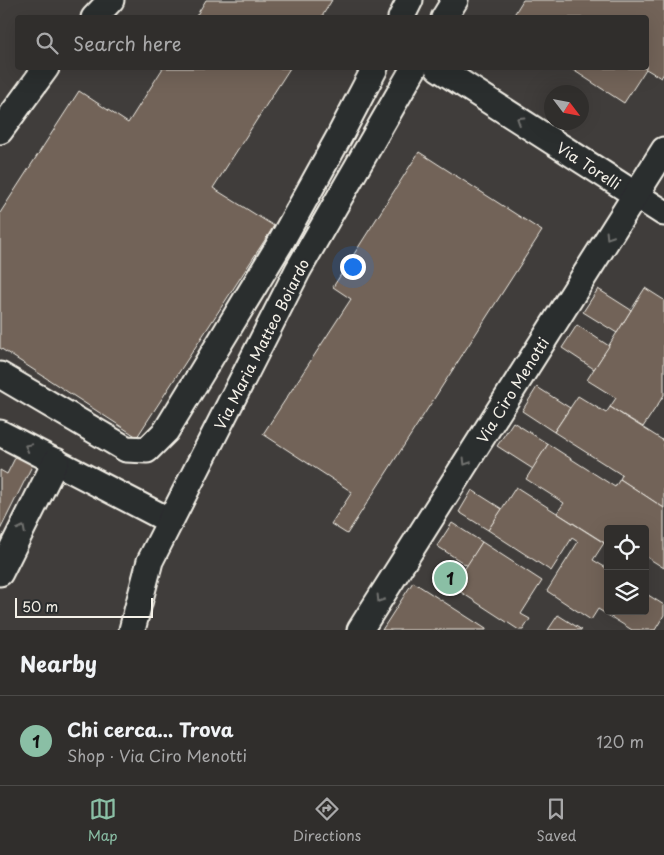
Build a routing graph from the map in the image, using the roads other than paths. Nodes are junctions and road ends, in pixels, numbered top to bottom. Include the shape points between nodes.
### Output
1 (111, 0) edge
2 (410, 0) edge
3 (455, 0) edge
4 (97, 15) edge
5 (402, 15) edge
6 (446, 15) edge
7 (45, 70) edge
8 (374, 70) edge
9 (425, 70) edge
10 (429, 70) edge
11 (0, 131) edge
12 (664, 150) edge
13 (636, 194) junction
14 (664, 213) edge
15 (0, 374) edge
16 (0, 433) edge
17 (56, 461) junction
18 (170, 520) junction
19 (0, 573) edge
20 (132, 630) edge
21 (360, 630) edge

1 - 4 street
2 - 5 street
3 - 6 street
7 - 11 street
8 - 15 street via 281,242 166,431 147,450 126,449
9 - 18 street, Via Maria Matteo Boiardo via 298,270
13 -> 10 street, Via Torelli
12 - 13 street, Via Ciro Menotti
13 - 14 street, Via Torelli
13 -> 21 street, Via Ciro Menotti
17 -> 16 street
17 - 18 street
19 -> 17 street
18 - 20 street, Via Maria Matteo Boiardo via 150,561

